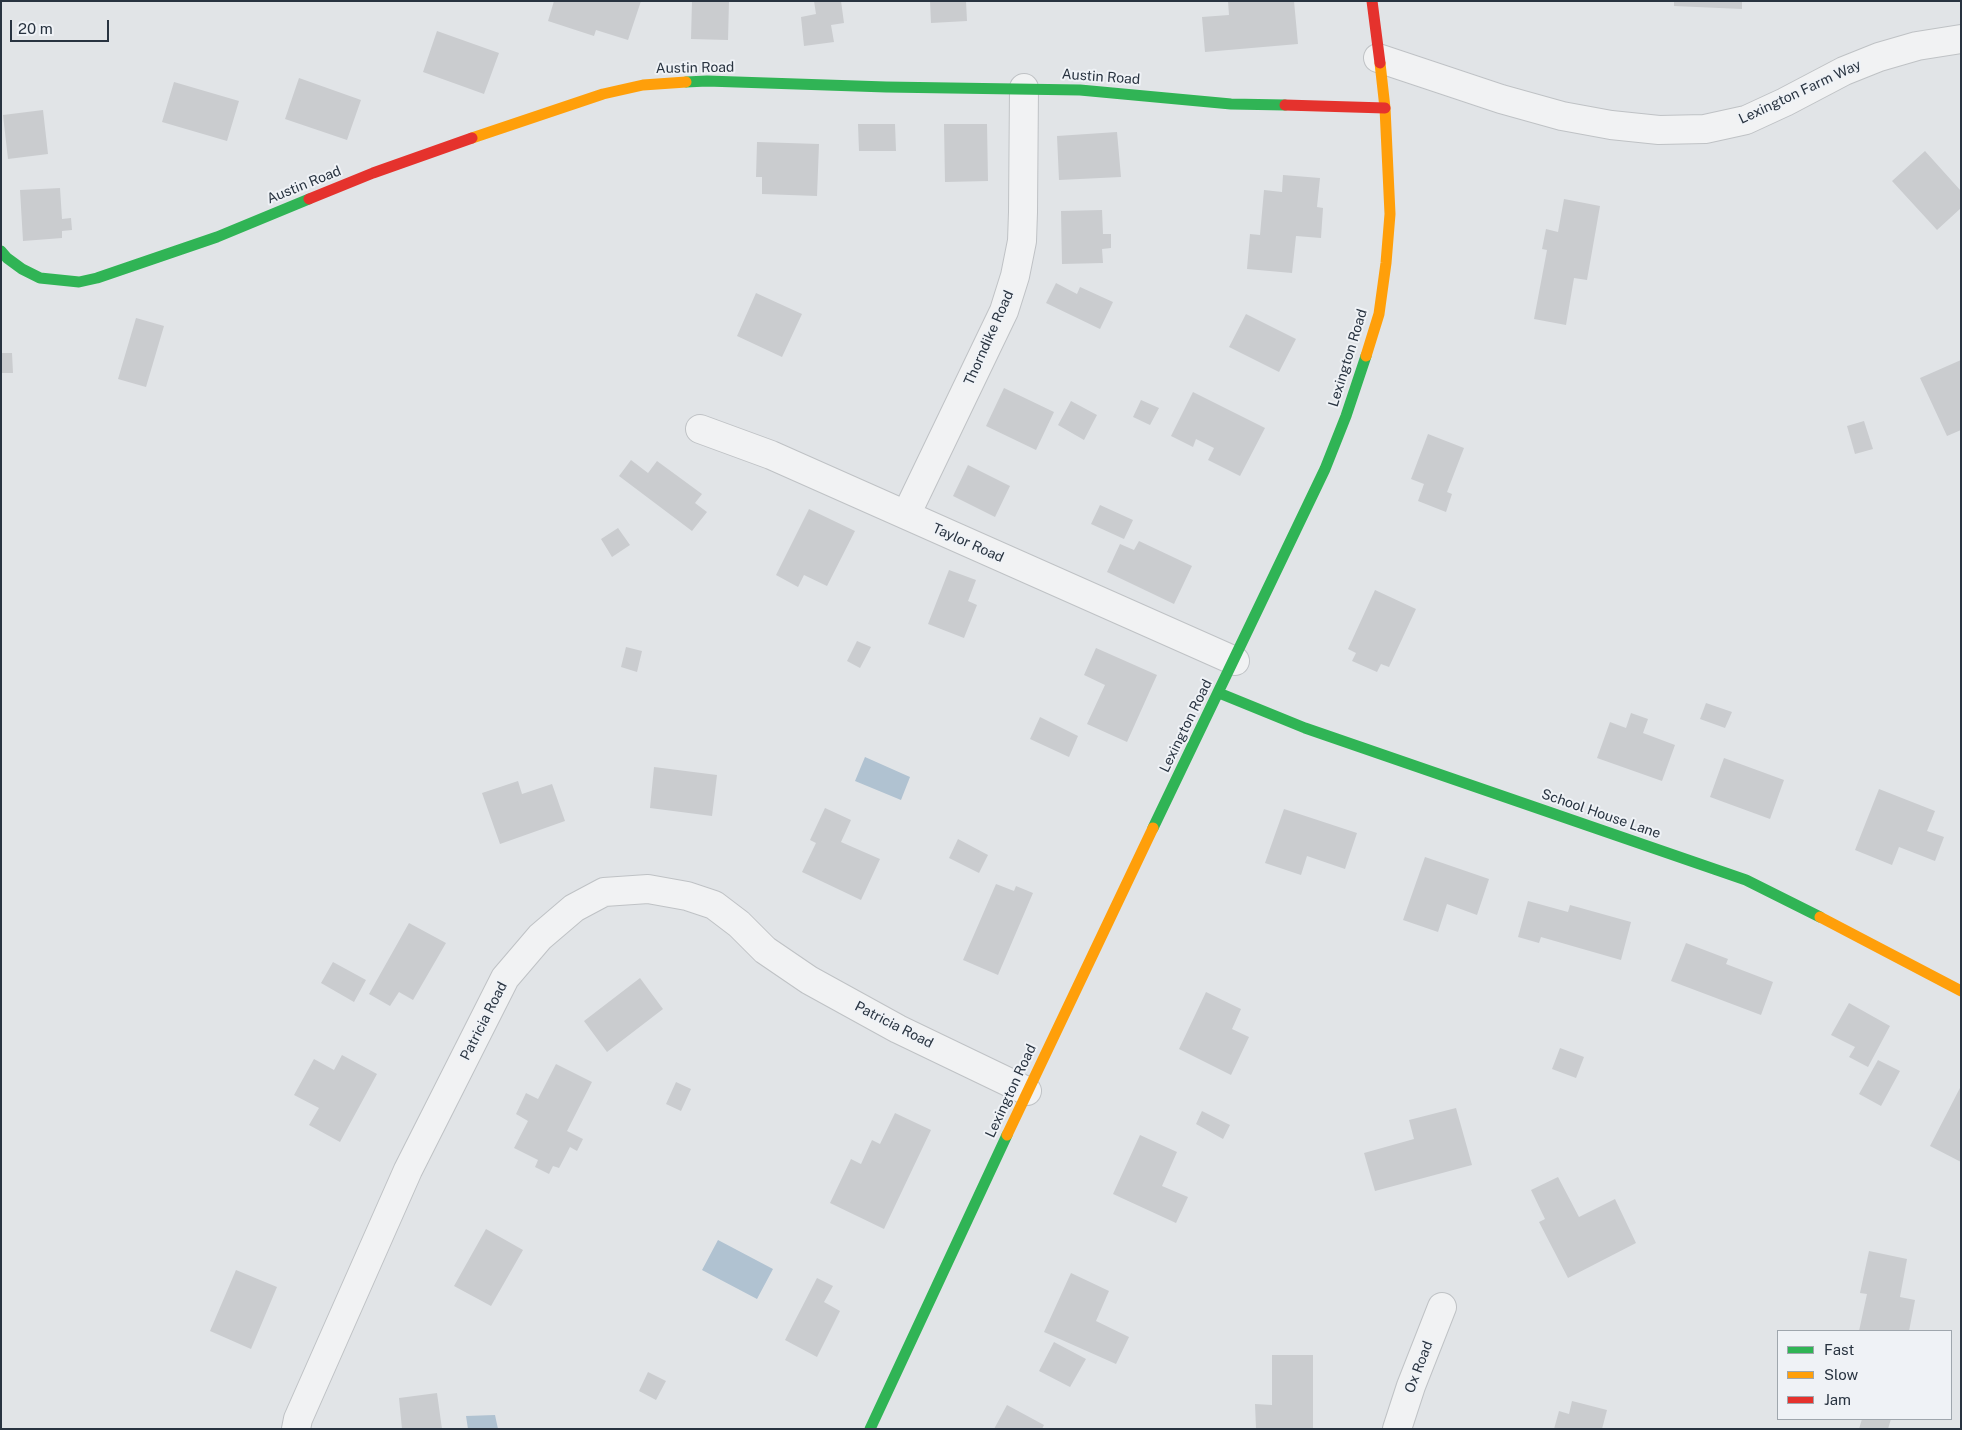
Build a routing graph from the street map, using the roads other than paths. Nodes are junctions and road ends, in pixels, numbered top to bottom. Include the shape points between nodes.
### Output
1 (1372, 1) edge
2 (1961, 39) edge
3 (1378, 58) junction
4 (1024, 88) junction
5 (1384, 108) junction
6 (1, 251) edge
7 (700, 429) dead end
8 (906, 515) junction
9 (1235, 661) junction
10 (1219, 693) junction
11 (1961, 991) edge
12 (1028, 1091) junction
13 (1442, 1307) dead end
14 (296, 1429) edge
15 (870, 1429) edge
16 (1397, 1429) edge

1 - 3 street, Lexington Road
2 - 3 street, Lexington Farm Way via 1879,56 1746,120 1705,129 1660,130 1562,116
3 - 5 street, Lexington Road
4 - 5 street, Austin Road via 1231,104
4 - 6 street, Austin Road via 706,81 643,85 603,94 431,152 217,237 97,278 72,282 40,278 22,269
4 - 8 street, Thorndike Road via 1024,212 1015,276 1004,310
5 - 9 street, Lexington Road via 1390,214 1379,314 1325,469
7 - 8 street, Taylor Road via 771,455
8 - 9 street, Taylor Road
9 - 10 street, Lexington Road
10 - 11 street, School House Lane via 1305,728 1746,880
10 - 12 street, Lexington Road
12 - 14 street, Patricia Road via 898,1029 809,980 765,950 740,924 714,905 688,896 648,889 604,892 574,908 540,937 505,978 408,1170
12 - 15 street, Lexington Road
13 - 16 street, Ox Road via 1410,1386

